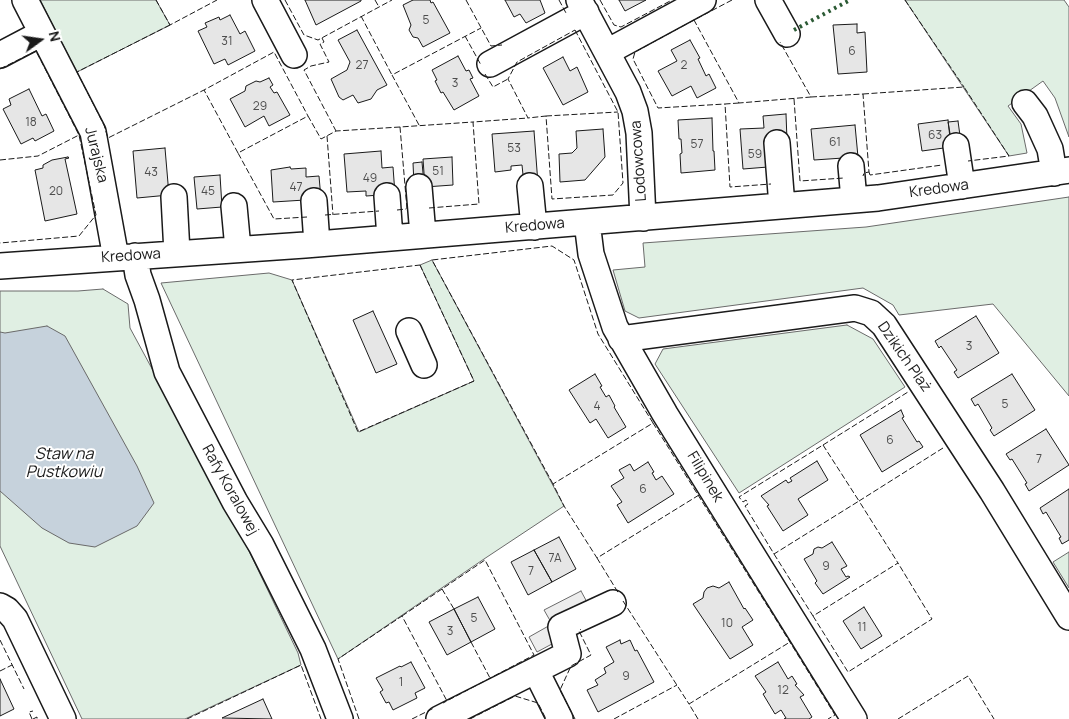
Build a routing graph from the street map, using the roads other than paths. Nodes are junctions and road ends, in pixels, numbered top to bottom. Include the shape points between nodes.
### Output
1 (25, 0) edge
2 (265, 0) edge
3 (703, 0) edge
4 (768, 0) edge
5 (582, 6) edge
6 (42, 33) junction
7 (787, 34) dead end
8 (607, 52) junction
9 (0, 54) edge
10 (294, 55) dead end
11 (490, 64) dead end
12 (1025, 103) dead end
13 (777, 143) dead end
14 (956, 146) dead end
15 (851, 166) dead end
16 (1061, 172) edge
17 (530, 186) dead end
18 (962, 186) junction
19 (419, 187) dead end
20 (387, 196) dead end
21 (174, 197) dead end
22 (854, 200) junction
23 (314, 201) dead end
24 (234, 206) dead end
25 (782, 206) junction
26 (642, 218) junction
27 (587, 222) junction
28 (534, 226) junction
29 (423, 235) junction
30 (390, 238) junction
31 (317, 244) junction
32 (238, 249) junction
33 (177, 253) junction
34 (126, 257) junction
35 (0, 266) edge
36 (409, 331) dead end
37 (621, 339) junction
38 (424, 365) dead end
39 (612, 603) dead end
40 (0, 606) edge
41 (1069, 617) edge
42 (536, 671) junction
43 (63, 719) edge
44 (340, 719) edge
45 (439, 719) edge
46 (560, 719) edge
47 (854, 719) edge

1 - 6 street, Jurajska
2 - 10 street
3 - 8 street
4 - 7 street
5 - 8 street, Lodowcowa
5 - 11 street, Lodowcowa
6 - 9 street
6 - 34 street, Jurajska via 93,132
8 - 26 street, Lodowcowa via 635,111 639,133
12 - 16 street via 1035,116
13 - 25 street
14 - 18 street
15 - 22 street
16 - 18 street, Kredowa
17 - 28 street
18 - 22 street, Kredowa
19 - 29 street
20 - 30 street
21 - 33 street
22 - 25 street, Kredowa
23 - 31 street
24 - 32 street
25 - 26 street, Kredowa
26 - 27 street, Kredowa
27 - 28 street, Kredowa
27 - 37 street, Filipinek via 591,254 614,327
28 - 29 street, Kredowa
29 - 30 street, Kredowa
30 - 31 street, Kredowa
31 - 32 street, Kredowa
32 - 33 street, Kredowa
33 - 34 street, Kredowa
34 - 35 street, Kredowa
34 - 44 street, Rafy Koralowej via 138,274 167,372 300,623
36 - 38 street
37 - 41 street, Dzikich Plaż via 854,308 871,313 884,325
37 - 47 street, Filipinek
39 - 42 street via 561,627 568,654
40 - 43 street via 15,619
42 - 45 street
42 - 46 street

